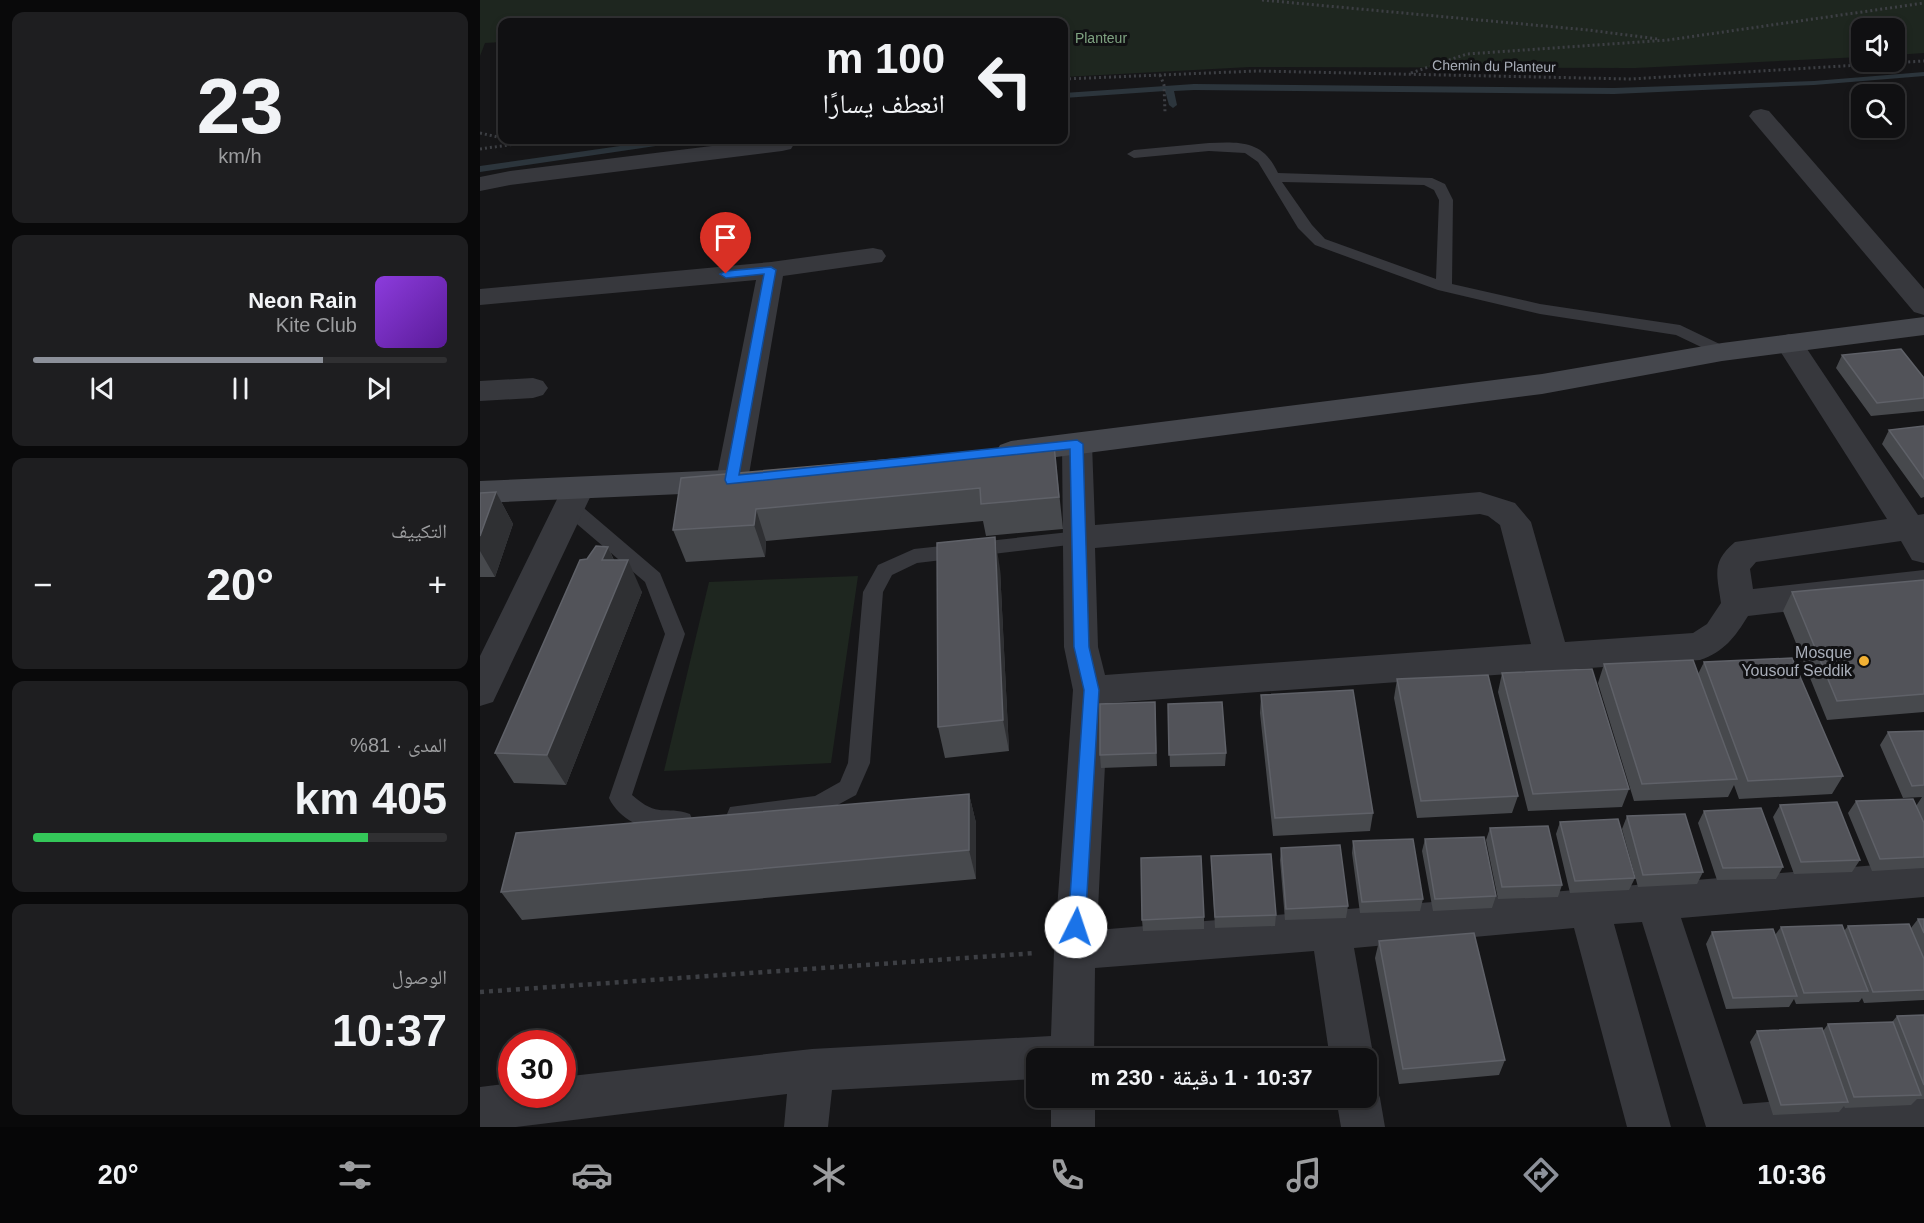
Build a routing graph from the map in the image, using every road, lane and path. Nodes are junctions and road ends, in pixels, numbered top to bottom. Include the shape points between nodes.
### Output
1 (1262, 0) edge
2 (1924, 3) edge
3 (1668, 40) junction
4 (1924, 61) edge
5 (1408, 74) junction
6 (1160, 75) junction
7 (1068, 79) edge
8 (1165, 111) dead end
9 (1761, 117) dead end
10 (480, 133) edge
11 (498, 137) edge
12 (517, 144) edge
13 (782, 144) dead end
14 (480, 149) edge
15 (1134, 154) dead end
16 (1272, 177) junction
17 (480, 184) edge
18 (873, 256) dead end
19 (771, 270) junction
20 (1443, 287) junction
21 (480, 297) edge
22 (1924, 306) edge
23 (1924, 326) edge
24 (1789, 343) junction
25 (1722, 352) junction
26 (533, 388) dead end
27 (480, 391) edge
28 (1077, 444) junction
29 (980, 455) edge
30 (480, 492) edge
31 (574, 498) junction
32 (1919, 535) edge
33 (1080, 538) junction
34 (1924, 583) edge
35 (1738, 604) junction
36 (1552, 657) junction
37 (1091, 690) junction
38 (480, 692) edge
39 (724, 816) edge
40 (700, 819) edge
41 (1924, 879) edge
42 (1656, 902) junction
43 (1589, 907) junction
44 (1331, 931) junction
45 (1075, 951) junction
46 (480, 992) edge
47 (1073, 1048) edge
48 (1350, 1048) edge
49 (812, 1070) junction
50 (1026, 1071) edge
51 (1073, 1108) edge
52 (1359, 1108) edge
53 (1924, 1111) edge
54 (491, 1114) edge
55 (806, 1127) edge
56 (1073, 1127) edge
57 (1362, 1127) edge
58 (1649, 1127) edge
59 (1729, 1127) edge

1 - 3 path
2 - 3 path
3 - 5 path via 1467,54
4 - 5 path, Chemin du Planteur via 1631,79
5 - 6 path, Chemin du Planteur via 1257,71
6 - 7 path, Chemin du Planteur
6 - 8 path
9 - 22 street
10 - 11 path
12 - 14 path
13 - 17 street
15 - 16 lane via 1249,149 1264,159
16 - 20 lane via 1320,242
16 - 20 lane via 1392,178 1427,181 1440,187 1446,200
18 - 19 street
19 - 21 street
19 - 31 street via 744,479
20 - 25 lane via 1540,309 1680,330
23 - 24 street
24 - 25 street
24 - 32 street
25 - 28 street via 1542,384
26 - 27 street
28 - 29 street
28 - 33 street
30 - 31 street
31 - 38 street
31 - 40 lane via 653,578 675,634 620,798 638,815 665,823
32 - 35 street via 1747,551 1733,569
33 - 36 street via 1468,504 1495,506 1507,511 1515,522
33 - 37 street via 1082,647
33 - 39 lane via 914,556 885,570 873,592 859,763 848,788 819,805
34 - 35 street
35 - 36 street via 1719,633 1700,646
36 - 37 street
37 - 45 street
41 - 42 street
42 - 43 street
42 - 59 street
43 - 44 street
43 - 58 street
44 - 45 street
44 - 48 street
45 - 46 path
45 - 47 street
49 - 50 street
49 - 54 street
49 - 55 street
51 - 56 street
52 - 57 street
53 - 59 street

